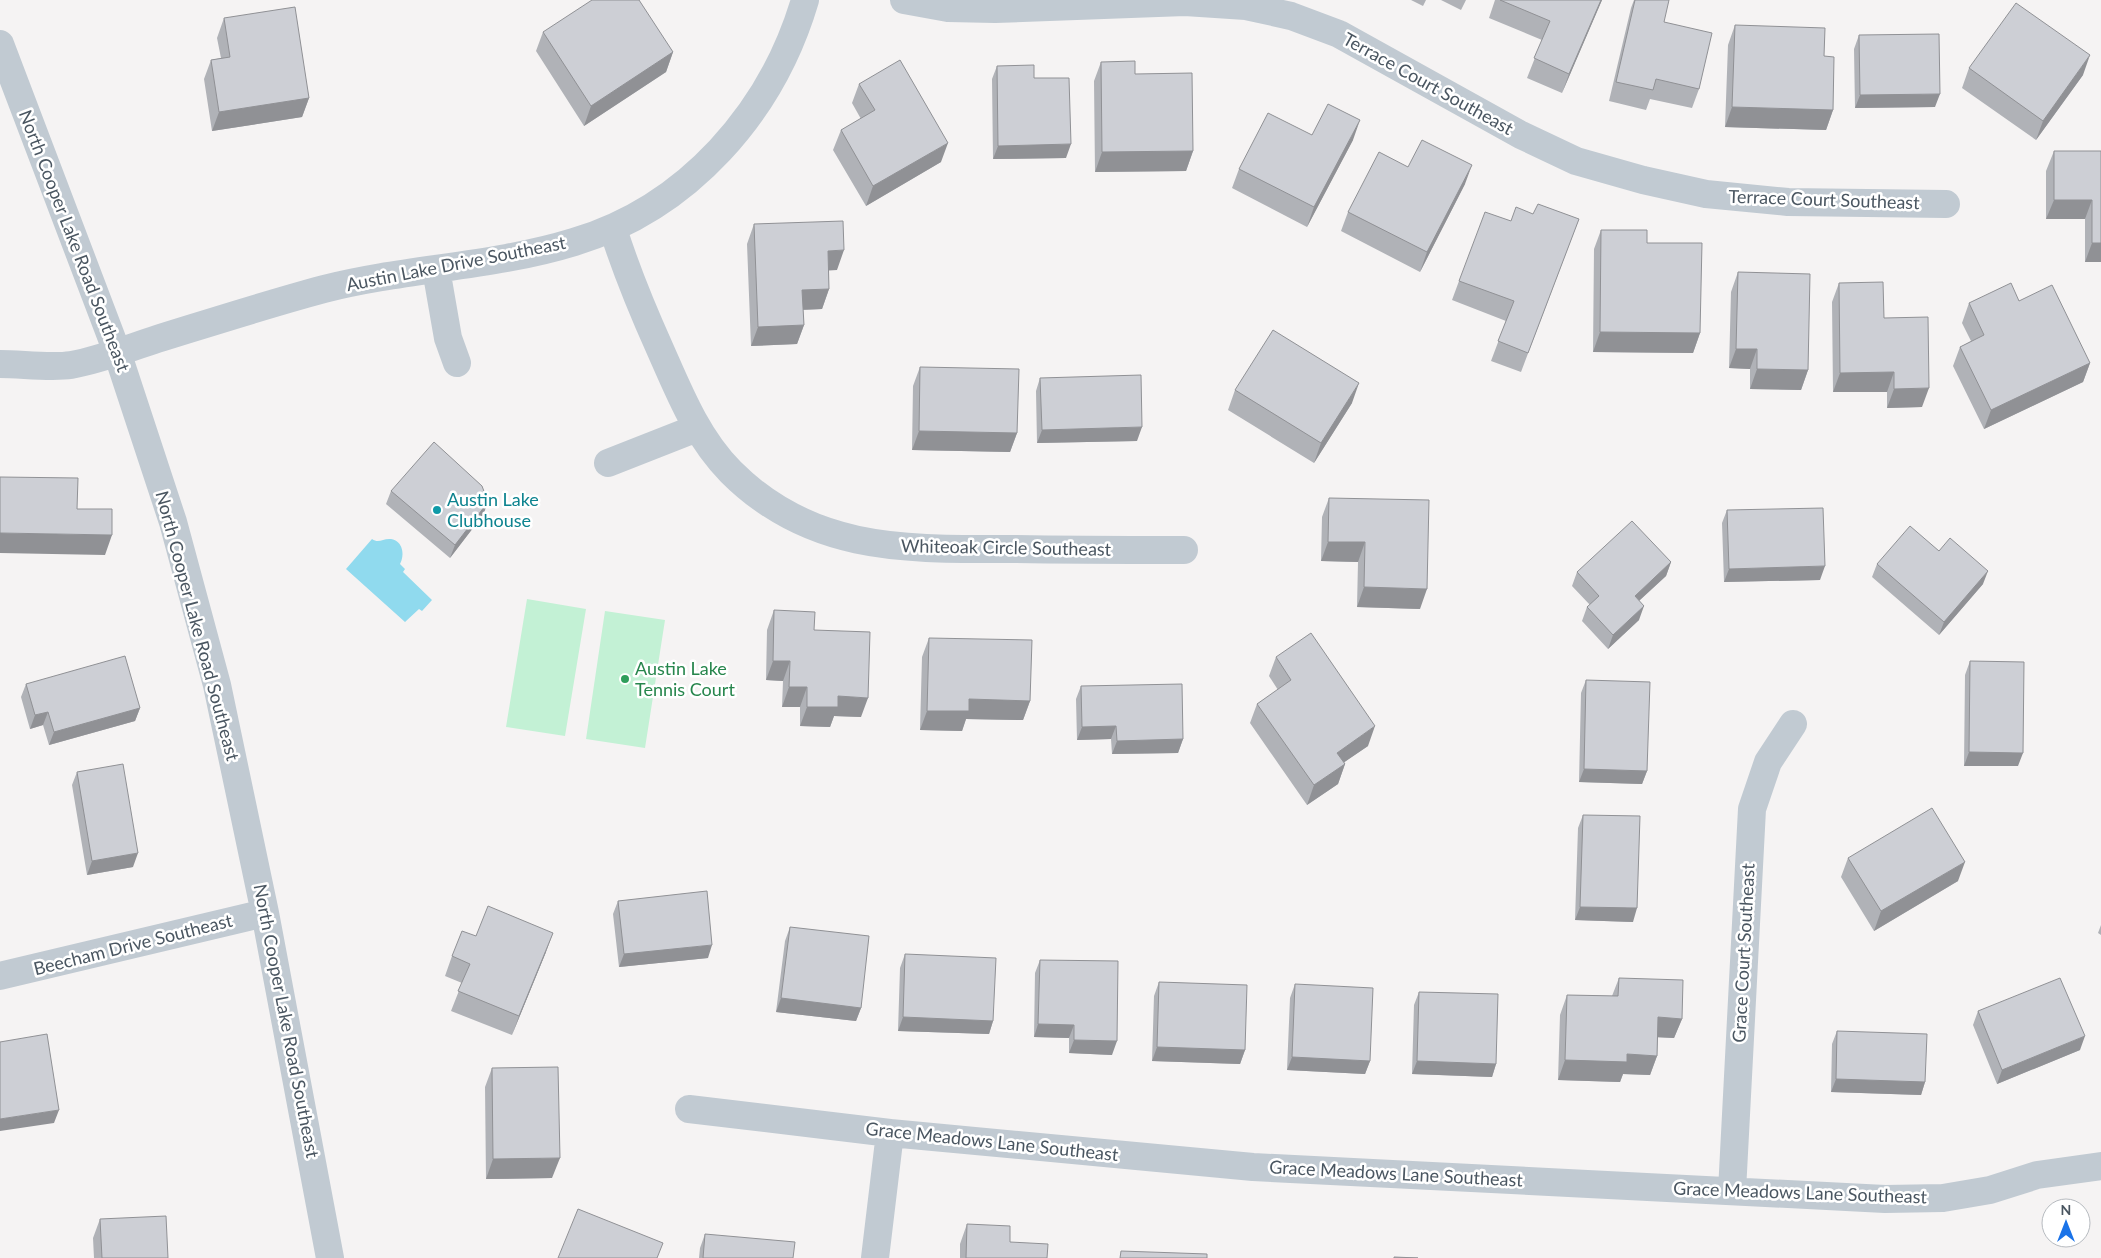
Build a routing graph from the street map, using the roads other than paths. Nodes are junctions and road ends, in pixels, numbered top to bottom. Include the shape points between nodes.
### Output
1 (805, 0) edge
2 (904, 0) edge
3 (0, 44) edge
4 (1946, 204) dead end
5 (613, 229) junction
6 (436, 269) junction
7 (117, 352) junction
8 (457, 363) dead end
9 (0, 364) edge
10 (697, 428) junction
11 (608, 463) dead end
12 (1184, 550) dead end
13 (1793, 724) dead end
14 (265, 913) junction
15 (0, 976) edge
16 (689, 1109) dead end
17 (890, 1133) junction
18 (2101, 1166) edge
19 (1732, 1191) junction
20 (330, 1258) edge
21 (876, 1258) edge

1 - 5 street, Austin Lake Drive Southeast via 775,76 736,134 698,174 652,208
2 - 4 street, Terrace Court Southeast via 948,8 995,9 1185,2 1246,6 1291,16 1339,34 1521,135 1576,161 1643,180 1706,194 1788,202
3 - 7 street, North Cooper Lake Road Southeast
5 - 6 street, Austin Lake Drive Southeast via 574,243
5 - 10 street, Whiteoak Circle Southeast via 627,275
6 - 7 street, Austin Lake Drive Southeast via 326,289
6 - 8 street via 448,338
7 - 9 street, Austin Lake Drive Southeast via 69,365
7 - 14 street, North Cooper Lake Road Southeast via 173,522 217,685
10 - 11 street
10 - 12 street, Whiteoak Circle Southeast via 731,472 767,502 813,528 863,542 923,549
13 - 19 street, Grace Court Southeast via 1768,762 1752,808
14 - 15 street, Beecham Drive Southeast
14 - 20 street, North Cooper Lake Road Southeast
16 - 17 street, Grace Meadows Lane Southeast
17 - 19 street, Grace Meadows Lane Southeast via 1254,1167
17 - 21 street
18 - 19 street, Grace Meadows Lane Southeast via 2037,1175 1990,1190 1943,1198 1885,1199

